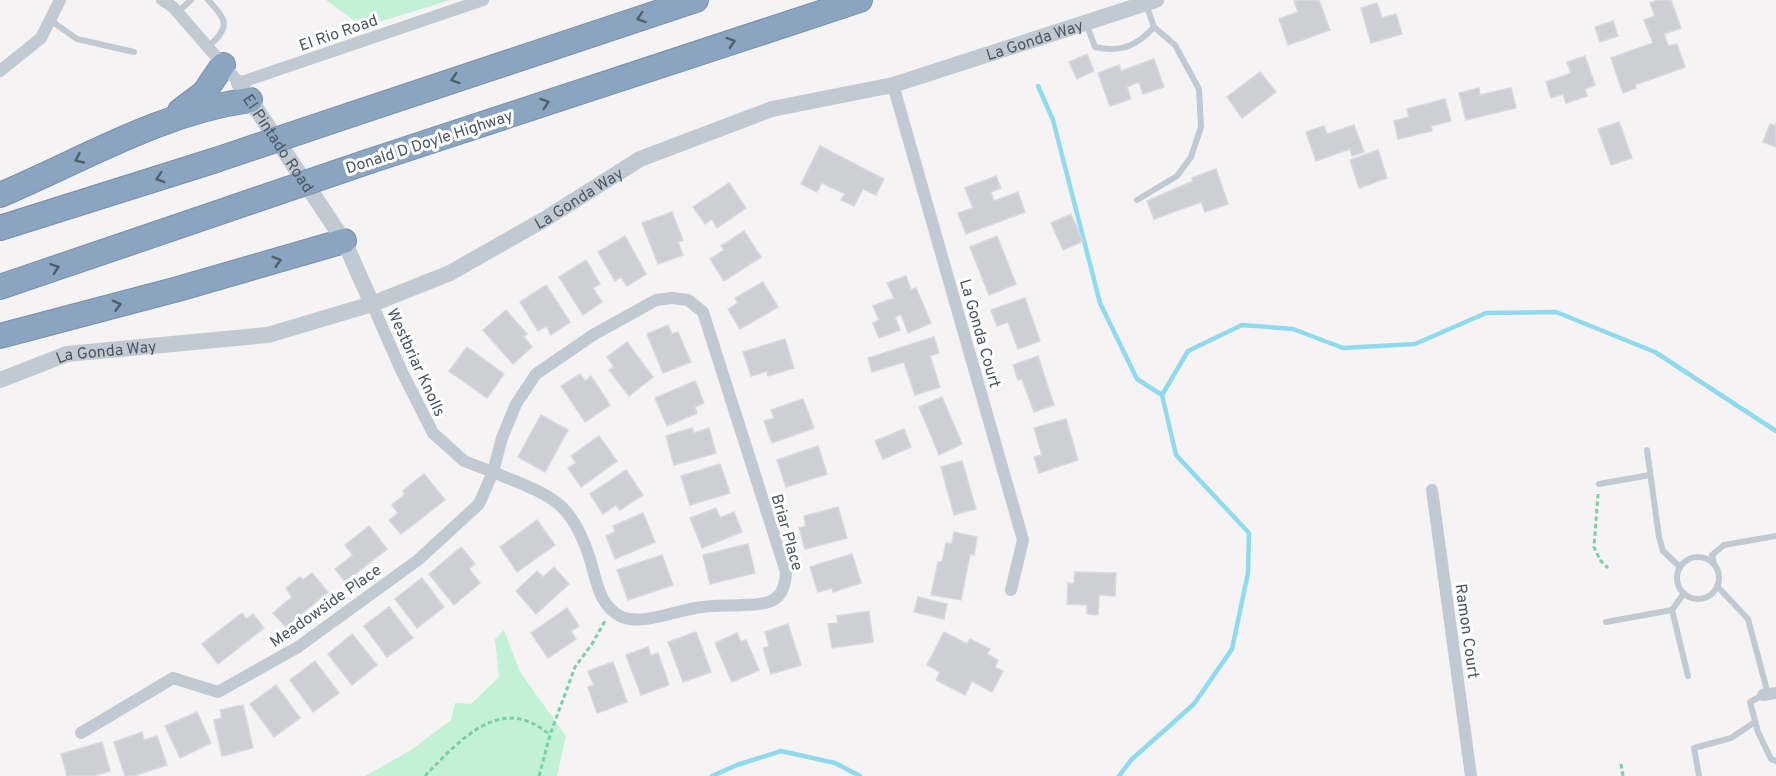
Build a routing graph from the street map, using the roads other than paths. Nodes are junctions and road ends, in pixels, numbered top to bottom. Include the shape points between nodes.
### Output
1 (60, 0) edge
2 (162, 0) edge
3 (191, 0) edge
4 (208, 0) edge
5 (483, 0) edge
6 (696, 0) edge
7 (860, 0) edge
8 (1151, 2) edge
9 (177, 13) junction
10 (50, 20) junction
11 (1086, 23) junction
12 (1154, 27) junction
13 (134, 52) dead end
14 (215, 56) junction
15 (0, 71) edge
16 (893, 85) junction
17 (244, 91) junction
18 (171, 118) junction
19 (0, 195) edge
20 (1137, 200) dead end
21 (0, 228) edge
22 (345, 242) junction
23 (0, 287) edge
24 (372, 304) junction
25 (0, 336) edge
26 (0, 380) edge
27 (1647, 450) dead end
28 (493, 472) junction
29 (1650, 475) junction
30 (1599, 484) road end
31 (1432, 490) dead end
32 (1776, 536) edge
33 (1714, 564) junction
34 (1680, 567) junction
35 (1717, 586) junction
36 (1011, 590) dead end
37 (1684, 593) junction
38 (1672, 610) junction
39 (1606, 622) dead end
40 (1688, 676) dead end
41 (1769, 694) edge
42 (1755, 722) junction
43 (81, 733) dead end
44 (1776, 761) edge
45 (1471, 776) edge
46 (1700, 776) edge

1 - 10 street
2 - 9 street, El Pintado Road
3 - 9 lane
4 - 14 lane via 225,22
5 - 17 street, El Rio Road
6 -> 21 highway, bridge
23 -> 7 highway, Donald D Doyle Highway, bridge
8 - 11 street, La Gonda Way
8 - 12 lane
9 - 14 street, El Pintado Road
10 - 13 lane via 77,39
10 - 15 street via 41,38
11 - 12 lane via 1095,47 1111,51 1142,41
11 - 16 street, La Gonda Way
12 - 20 lane via 1175,45 1199,89 1201,127 1191,157 1177,176
14 - 17 street, El Pintado Road
14 - 18 highway via 204,93
16 - 24 street, La Gonda Way via 772,109 640,159 450,273
16 - 36 street, La Gonda Court via 1023,540
17 - 18 highway via 222,104
17 - 22 street, El Pintado Road
18 -> 19 highway
22 - 24 street, El Pintado Road
25 -> 22 highway
24 - 26 street, La Gonda Way via 268,335 67,354
24 - 28 street, Westbriar Knolls via 433,433 464,461
27 - 29 lane
28 - 28 street, Briar Place via 516,404 536,375 592,335 656,300 687,300 703,312 786,572 785,587 776,598 759,605 701,607 646,619 622,617 605,602 578,528 563,508 541,493
28 - 43 street, Meadowside Place via 479,504 418,560 298,647 218,692 173,678
29 - 30 lane
29 - 34 lane via 1659,537 1664,551
31 - 45 street, Ramon Court
32 - 33 lane via 1724,545 1712,555
33 - 34 lane via 1696,557
33 - 35 lane via 1719,575
34 - 37 lane via 1678,581
35 - 37 lane via 1702,598
35 - 41 lane via 1748,619
37 - 38 lane
38 - 39 lane
38 - 40 lane
41 - 42 lane via 1750,702
42 - 44 lane via 1771,759
42 - 46 lane via 1731,738 1694,748

